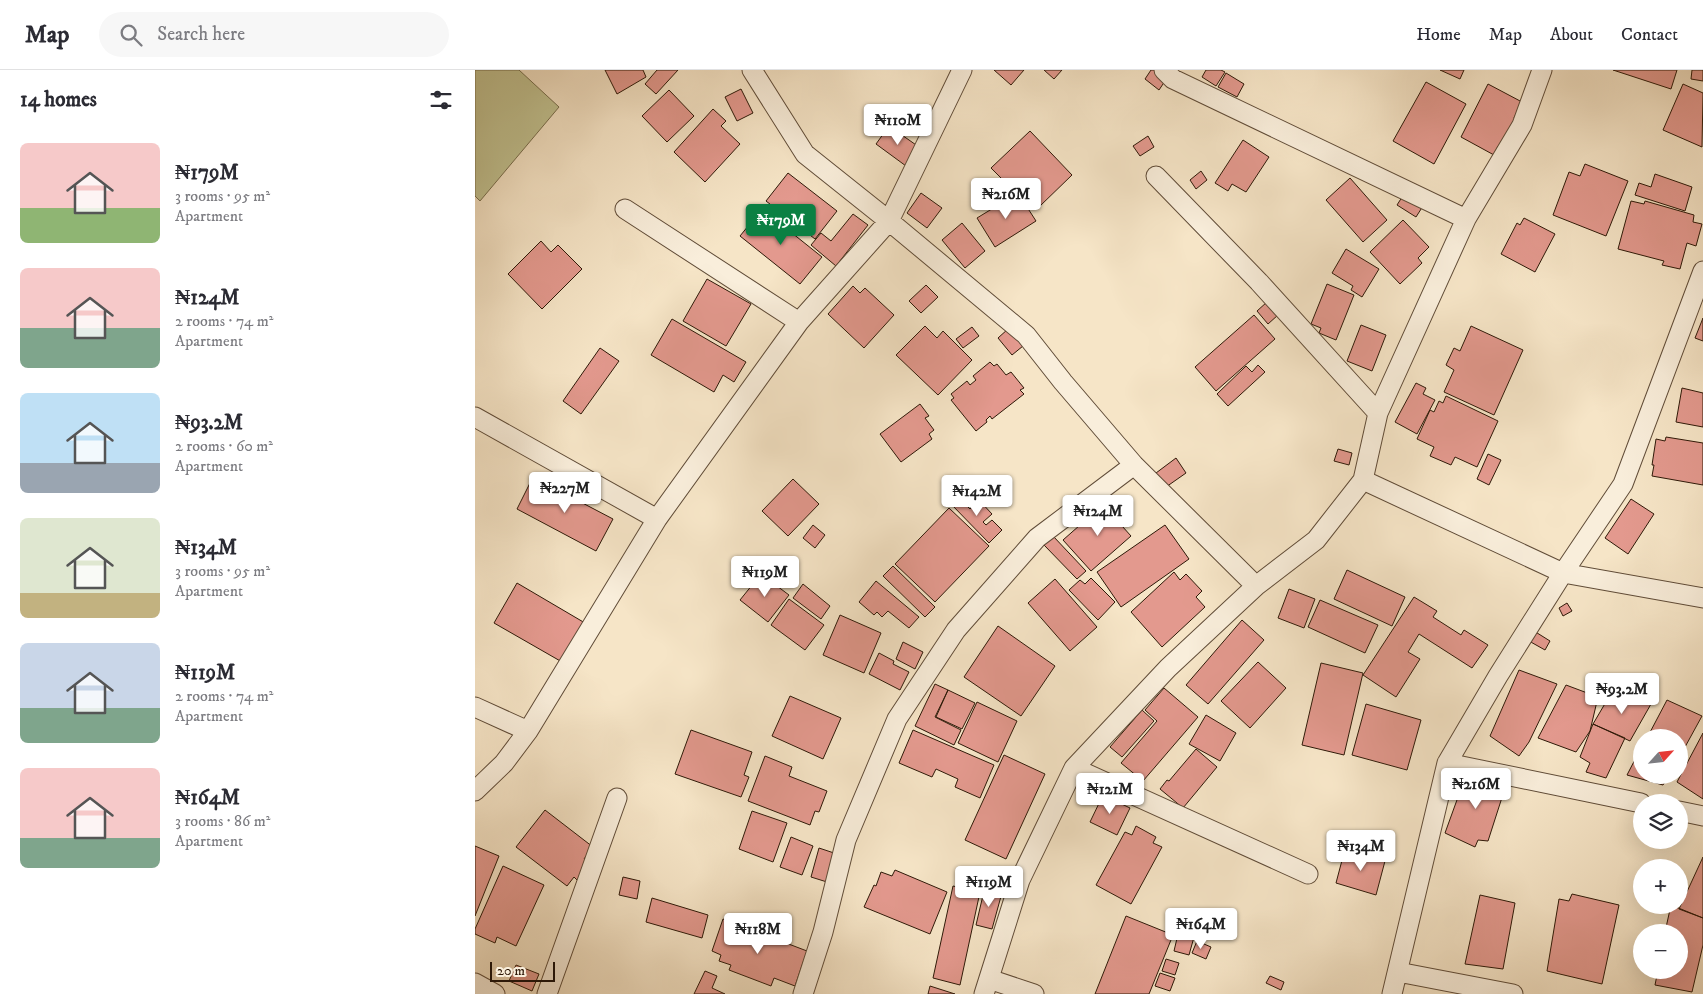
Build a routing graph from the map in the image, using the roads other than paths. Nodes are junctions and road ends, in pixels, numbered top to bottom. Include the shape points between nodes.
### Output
1 (753, 70) edge
2 (961, 70) edge
3 (1164, 70) edge
4 (1542, 70) edge
5 (1155, 176) dead end
6 (625, 209) dead end
7 (1466, 218) junction
8 (889, 221) junction
9 (1703, 271) edge
10 (799, 322) junction
11 (1378, 412) junction
12 (475, 417) edge
13 (1134, 465) junction
14 (1363, 480) junction
15 (657, 520) junction
16 (1563, 573) junction
17 (1257, 586) junction
18 (1703, 598) edge
19 (475, 707) edge
20 (528, 731) junction
21 (1447, 763) junction
22 (1074, 768) junction
23 (475, 791) edge
24 (617, 798) dead end
25 (1633, 801) edge
26 (1688, 813) edge
27 (1703, 816) edge
28 (1308, 874) dead end
29 (1398, 972) junction
30 (475, 983) edge
31 (987, 986) edge
32 (495, 994) edge
33 (547, 994) edge
34 (803, 994) edge
35 (1034, 994) edge
36 (1392, 994) edge
37 (1513, 994) edge

1 - 8 street via 805,154
2 - 8 street
3 - 7 street via 1173,79
4 - 7 street via 1522,125
5 - 11 street via 1259,282
6 - 10 street
7 - 11 street
8 - 10 street
8 - 13 street via 1026,335
9 - 16 street via 1623,484
10 - 15 street
11 - 14 street
12 - 15 street
13 - 17 street
13 - 34 street via 1037,538 956,630 897,719 846,840 823,932
14 - 16 street
14 - 17 street via 1316,540
15 - 20 street
16 - 18 street
16 - 21 street
17 - 22 street via 1168,668
19 - 20 street
20 - 23 street via 504,762
21 - 25 street
21 - 29 street
22 - 28 street
22 - 31 street via 1020,880
24 - 33 street
26 - 27 street
29 - 36 street
29 - 37 street
30 - 32 street
31 - 35 street

